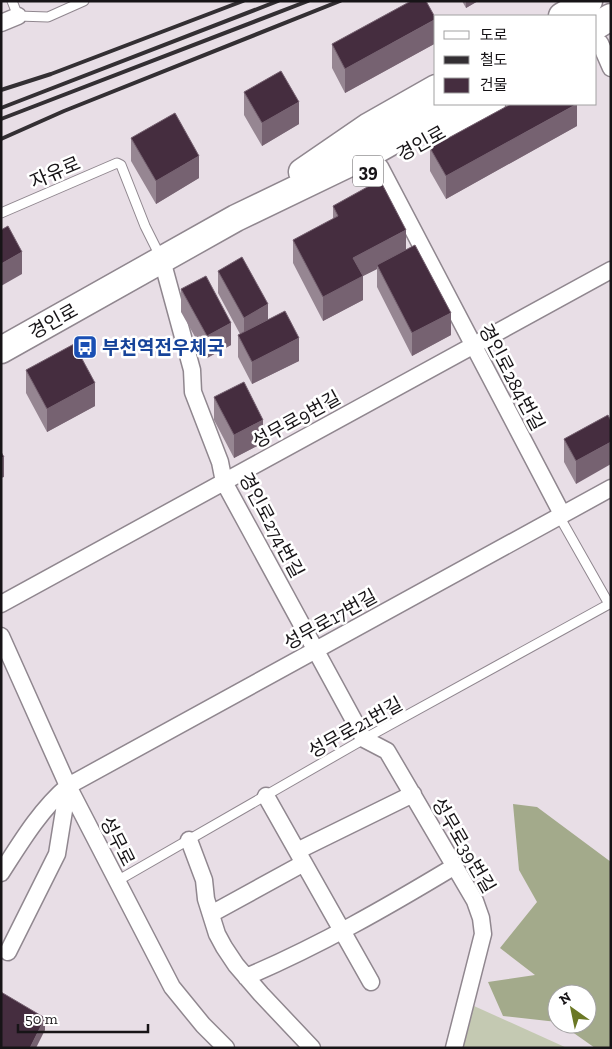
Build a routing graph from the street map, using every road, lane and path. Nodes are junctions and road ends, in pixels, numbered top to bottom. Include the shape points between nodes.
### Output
1 (84, 1) edge
2 (588, 1) edge
3 (15, 9) edge
4 (564, 15) edge
5 (611, 17) edge
6 (1, 23) edge
7 (600, 37) edge
8 (611, 68) edge
9 (434, 89) edge
10 (456, 105) edge
11 (490, 105) edge
12 (380, 167) junction
13 (1, 213) edge
14 (236, 218) junction
15 (162, 260) junction
16 (611, 270) edge
17 (473, 346) junction
18 (1, 350) edge
19 (224, 482) junction
20 (611, 488) edge
21 (562, 514) junction
22 (1, 604) edge
23 (610, 604) edge
24 (1, 636) edge
25 (317, 649) junction
26 (364, 740) junction
27 (68, 786) junction
28 (412, 794) junction
29 (266, 796) junction
30 (188, 840) junction
31 (300, 857) junction
32 (455, 866) junction
33 (1, 873) edge
34 (117, 881) junction
35 (211, 914) junction
36 (342, 931) junction
37 (8, 952) dead end
38 (246, 977) junction
39 (371, 982) dead end
40 (226, 1048) edge
41 (312, 1048) edge
42 (454, 1048) edge

1 - 3 lane via 48,17
2 - 4 main road
3 - 6 street
5 - 7 main road
7 - 8 street
9 - 14 main road, 경인로 / 39 via 369,126
10 - 14 main road, 경인로 / 39 via 373,152
11 - 12 main road, 경인로 / 39
12 - 14 main road, 경인로 / 39
12 - 17 street, 경인로284번길
13 - 15 lane, 자유로 via 117,163 121,165
14 - 15 main road, 경인로 / 39
15 - 18 main road, 경인로 / 39
15 - 19 street, 경인로274번길 via 192,370 193,392 220,462
16 - 17 street, 성무로9번길
17 - 19 street, 성무로9번길
17 - 21 street, 경인로284번길
19 - 22 street, 성무로9번길
19 - 25 street, 경인로274번길
20 - 21 street, 성무로17번길
21 - 23 lane, 경인로284번길 via 563,523
21 - 25 street, 성무로17번길
23 - 26 lane, 성무로21번길
24 - 27 street, 성무로
25 - 26 street, 경인로274번길
25 - 27 street, 성무로17번길
26 - 28 street, 성무로39번길 via 387,751
26 - 29 lane, 성무로21번길
27 - 33 street, 성무로17번길 via 43,811
27 - 34 street, 성무로
27 - 37 street via 57,854
28 - 31 street
28 - 32 street, 성무로39번길
29 - 30 lane, 성무로21번길
29 - 31 street
30 - 34 lane, 성무로21번길
30 - 35 street via 204,880
31 - 35 street
31 - 36 street
32 - 36 street
32 - 42 street, 성무로39번길 via 475,901 483,934
34 - 40 street, 성무로 via 172,987
35 - 38 street via 220,941
36 - 38 street via 298,955
36 - 39 street
38 - 41 street

